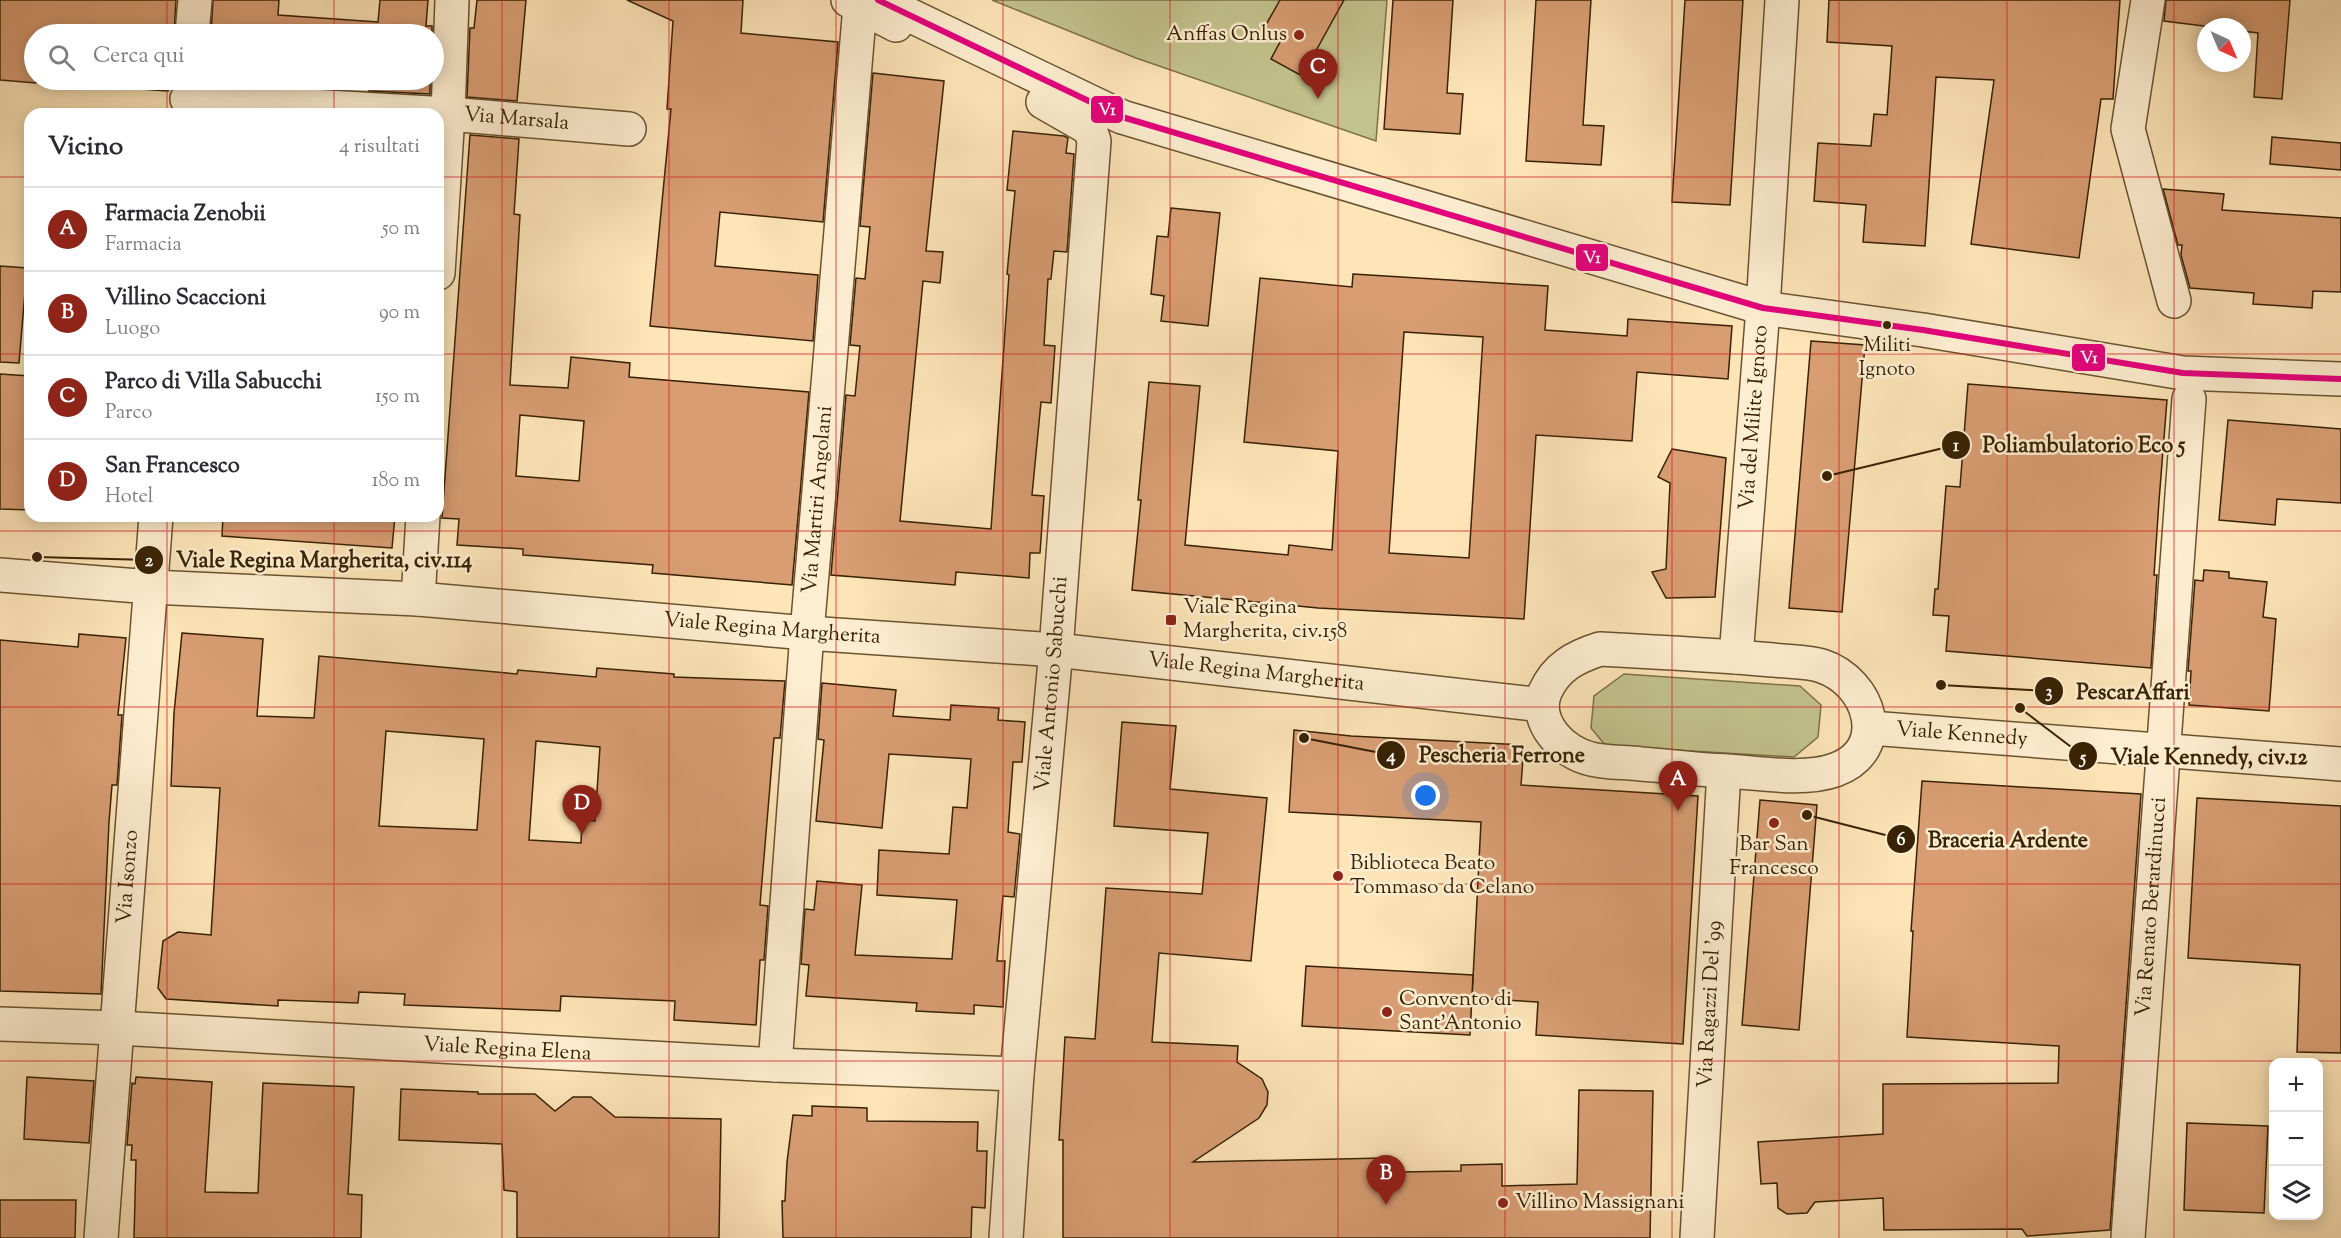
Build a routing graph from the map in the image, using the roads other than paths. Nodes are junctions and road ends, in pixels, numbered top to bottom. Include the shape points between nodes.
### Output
1 (195, 0) edge
2 (452, 0) edge
3 (1782, 0) edge
4 (2148, 0) edge
5 (862, 2) edge
6 (193, 24) edge
7 (187, 98) edge
8 (350, 108) edge
9 (444, 114) edge
10 (448, 114) junction
11 (629, 129) dead end
12 (444, 178) edge
13 (2174, 301) dead end
14 (1763, 308) junction
15 (2341, 379) edge
16 (2189, 399) dead end
17 (156, 522) edge
18 (423, 522) edge
19 (0, 575) edge
20 (151, 587) junction
21 (418, 599) junction
22 (807, 633) junction
23 (1056, 650) junction
24 (1736, 657) junction
25 (1542, 705) junction
26 (1870, 728) junction
27 (2165, 752) junction
28 (2341, 764) edge
29 (1724, 771) junction
30 (0, 1024) edge
31 (118, 1028) junction
32 (775, 1065) junction
33 (1017, 1074) junction
34 (101, 1238) edge
35 (1006, 1238) edge
36 (1697, 1238) edge
37 (2128, 1238) edge

1 - 6 street
2 - 10 street
3 - 14 street, Via del Milite Ignoto
4 - 13 street via 2128,129
5 - 14 street via 1122,117
5 - 22 street, Via Martiri Angolani
5 - 23 street, Viale Antonio Sabucchi via 1090,129 1094,141
7 - 8 street, Via Marsala
9 - 10 street, Via Marsala
10 - 11 street, Via Marsala
10 - 12 street
14 - 15 street via 2183,373
14 - 24 street, Via del Milite Ignoto
16 - 27 street, Via Renato Berardinucci
17 - 20 street, Via Isonzo
18 - 21 street
19 - 20 street, Viale Regina Margherita
20 - 21 street, Viale Regina Margherita
20 - 31 street, Via Isonzo
21 - 22 street, Viale Regina Margherita
22 - 23 street, Viale Regina Margherita
22 - 32 street, Via Martiri Angolani
23 - 25 street, Viale Regina Margherita
23 - 33 street, Viale Antonio Sabucchi
24 - 25 street via 1600,650 1580,655 1564,665 1554,676
24 - 26 street via 1821,665 1846,677 1863,701
25 - 29 street via 1557,741 1589,759
26 - 27 street, Viale Kennedy
26 - 29 street via 1856,758 1835,770 1812,776
27 - 28 street, Viale Kennedy
27 - 37 street, Via Renato Berardinucci
29 - 36 street, Via Ragazzi Del '99
30 - 31 street, Viale Regina Elena
31 - 32 street, Viale Regina Elena
31 - 34 street, Via Isonzo
32 - 33 street, Viale Regina Elena
33 - 35 street, Viale Antonio Sabucchi

